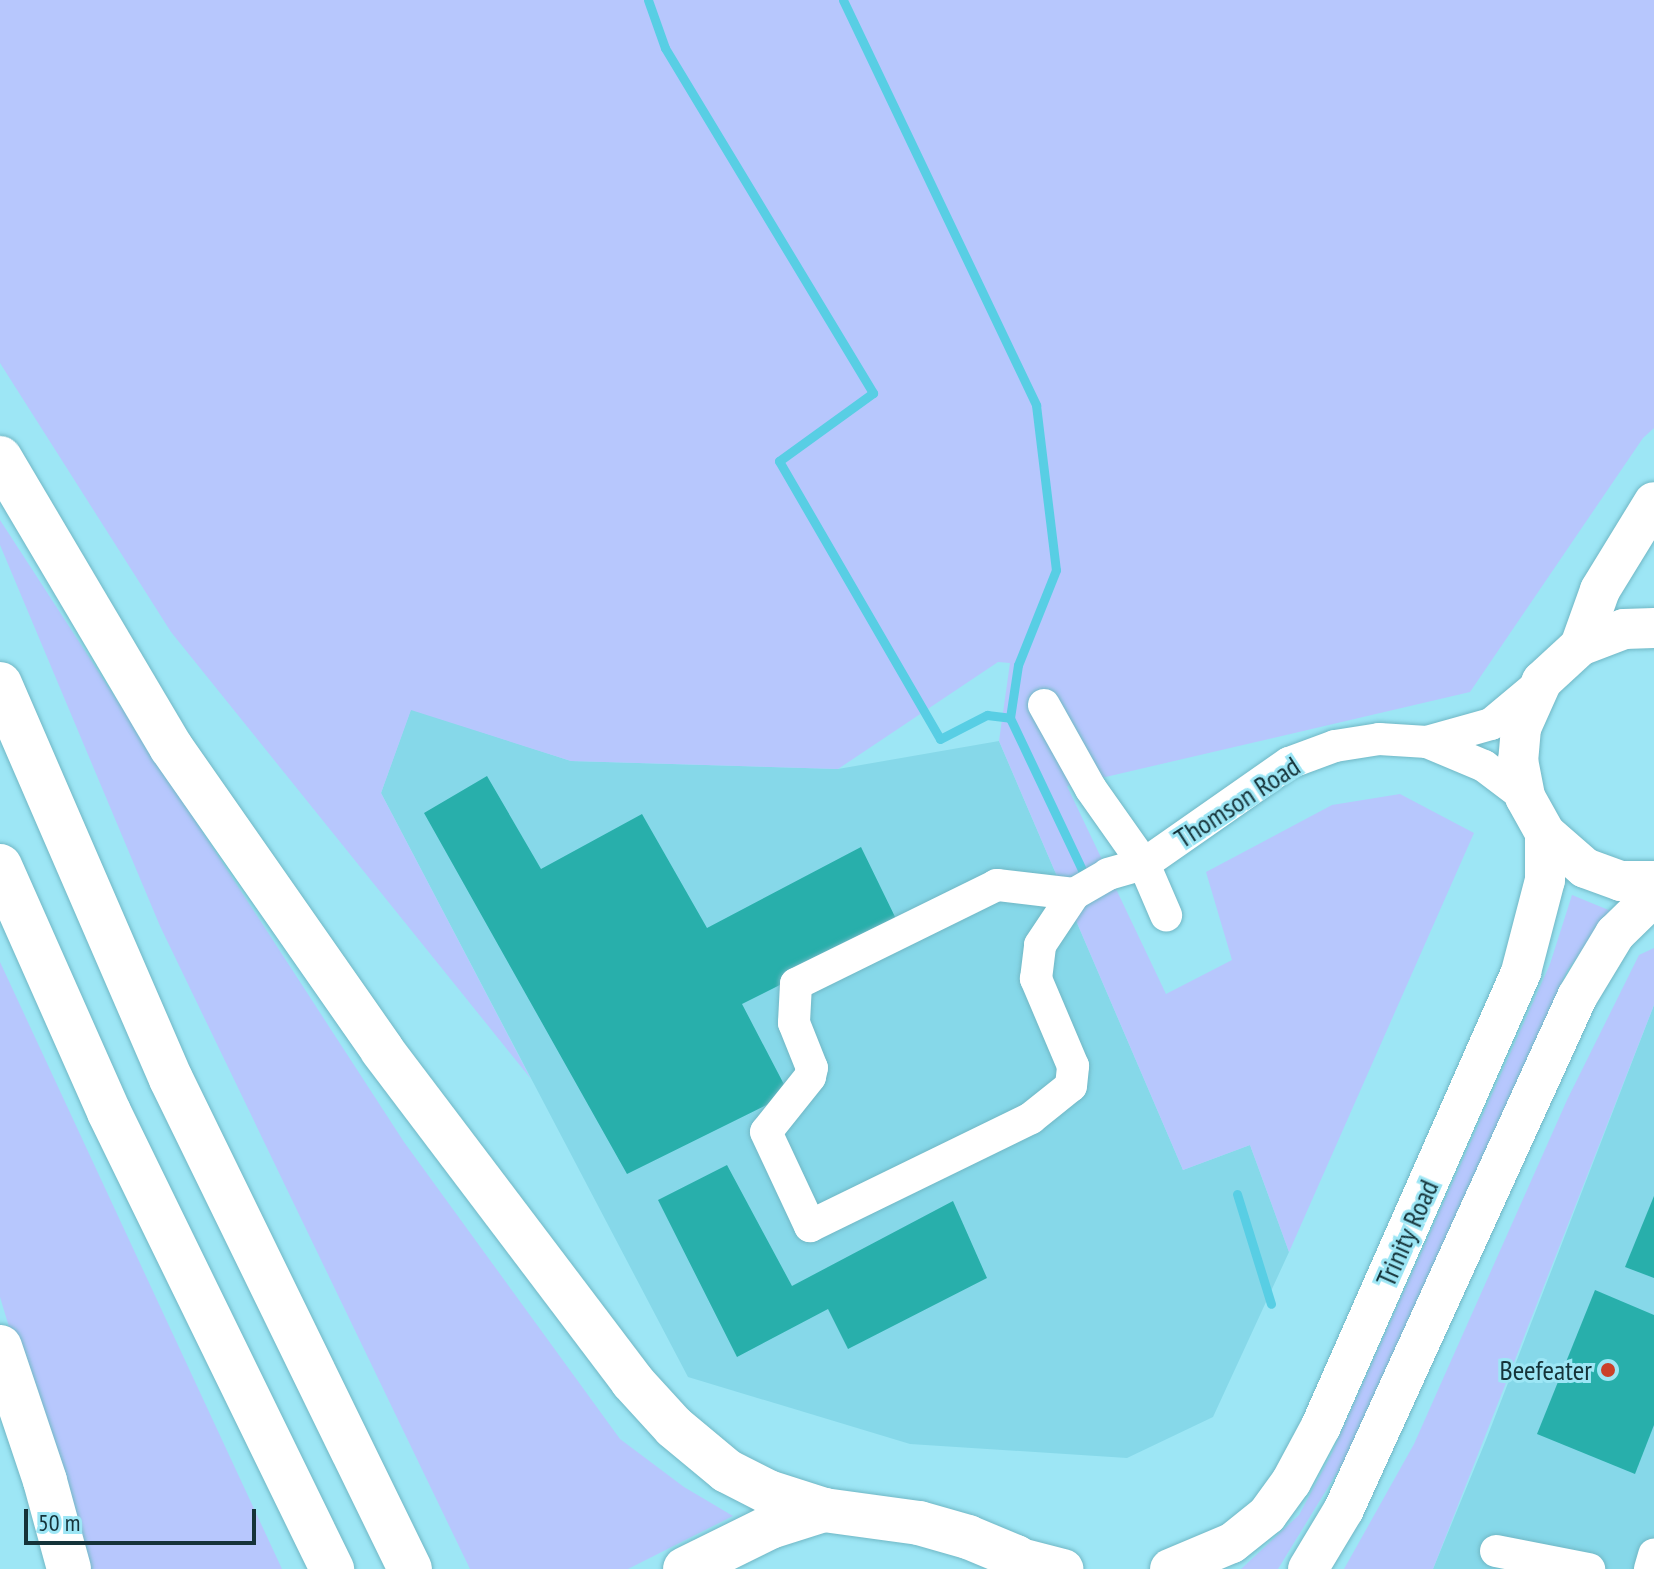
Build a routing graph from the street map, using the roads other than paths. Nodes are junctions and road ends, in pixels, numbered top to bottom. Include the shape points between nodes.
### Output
1 (0, 458) edge
2 (1654, 502) edge
3 (1654, 628) edge
4 (1580, 646) junction
5 (1542, 681) junction
6 (0, 684) edge
7 (1044, 705) dead end
8 (1427, 742) junction
9 (1525, 797) junction
10 (1545, 833) junction
11 (1144, 864) junction
12 (0, 866) edge
13 (1654, 881) edge
14 (1074, 894) junction
15 (1654, 896) edge
16 (1166, 915) dead end
17 (0, 1347) edge
18 (824, 1510) junction
19 (1496, 1551) dead end
20 (1654, 1555) edge
21 (1024, 1563) edge
22 (69, 1569) edge
23 (332, 1569) edge
24 (410, 1569) edge
25 (685, 1569) edge
26 (1063, 1569) edge
27 (1170, 1569) edge
28 (1308, 1569) edge
29 (1589, 1569) edge
30 (1650, 1569) edge

1 - 18 highway via 171,747 382,1050 632,1381 674,1427 727,1471 768,1492
2 - 4 main road, Trinity Road via 1600,590
3 - 4 main road, Trinity Road via 1624,629
4 - 5 main road, Trinity Road
5 - 8 street, Thomson Road via 1491,724
5 - 9 main road, Trinity Road via 1521,728 1518,760
6 - 24 highway via 171,1079
7 - 11 street via 1091,789
8 - 9 street, Thomson Road via 1484,766
8 - 11 street, Thomson Road via 1379,739 1335,746 1289,763
9 - 10 main road, Trinity Road
10 - 13 main road, Trinity Road via 1585,868 1621,881
10 - 27 main road, Trinity Road via 1545,880 1521,972 1321,1426 1267,1515 1232,1543
11 - 14 street, Thomson Road via 1108,874
11 - 16 street
12 - 23 highway via 109,1112
14 - 14 street via 1040,945 1036,979 1073,1066 1071,1086 1031,1118 810,1226 766,1132 812,1068 794,1023 796,984 997,885
15 - 28 main road, Trinity Road via 1615,934 1577,997 1344,1509
17 - 22 highway
18 - 21 highway via 919,1523 968,1537
18 - 25 highway via 770,1527
19 - 29 street
20 - 30 street
21 - 26 main road

